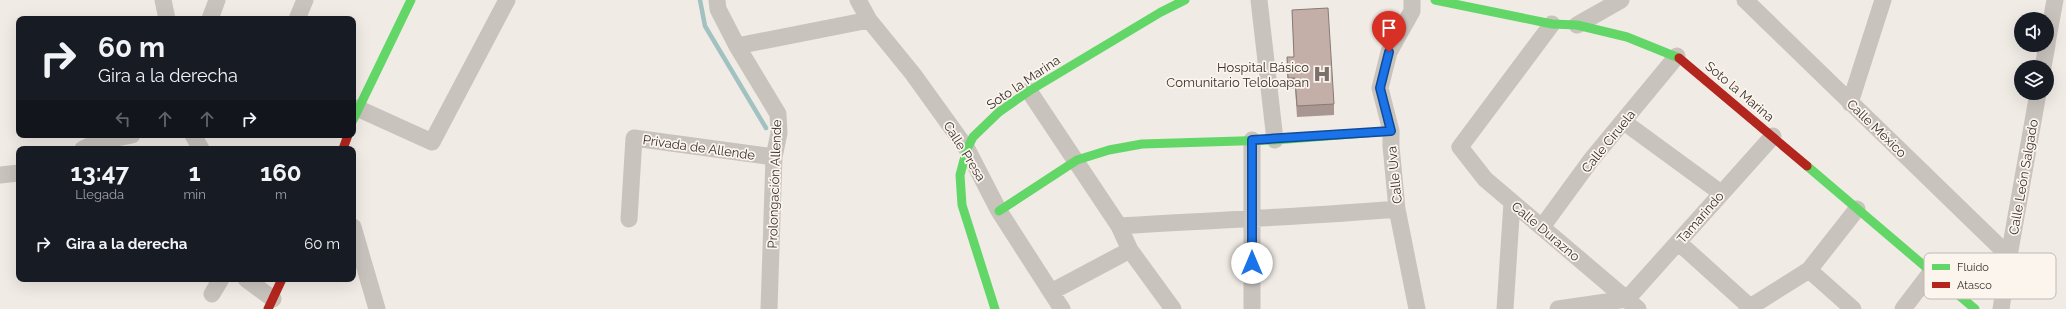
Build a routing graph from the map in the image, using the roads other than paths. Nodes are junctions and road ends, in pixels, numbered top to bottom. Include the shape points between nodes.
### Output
1 (163, 0) edge
2 (217, 0) edge
3 (305, 0) edge
4 (411, 0) edge
5 (507, 0) edge
6 (717, 0) edge
7 (858, 0) edge
8 (1185, 0) edge
9 (1259, 0) edge
10 (1412, 0) edge
11 (1435, 0) edge
12 (1621, 0) edge
13 (1745, 0) edge
14 (1883, 0) edge
15 (2055, 0) edge
16 (2053, 12) edge
17 (166, 16) edge
18 (211, 16) edge
19 (298, 16) edge
20 (869, 20) junction
21 (1552, 24) junction
22 (1577, 25) junction
23 (737, 46) junction
24 (1677, 56) junction
25 (1029, 91) junction
26 (2037, 100) edge
27 (1850, 103) junction
28 (356, 112) edge
29 (356, 114) edge
30 (1624, 122) junction
31 (1391, 131) junction
32 (1773, 136) junction
33 (117, 138) edge
34 (1252, 140) junction
35 (1275, 140) junction
36 (89, 146) edge
37 (967, 149) junction
38 (774, 157) junction
39 (1077, 160) junction
40 (16, 174) edge
41 (0, 175) edge
42 (1721, 193) junction
43 (1512, 202) junction
44 (1397, 209) junction
45 (1857, 209) junction
46 (999, 211) junction
47 (1252, 218) junction
48 (629, 219) dead end
49 (1119, 226) junction
50 (1542, 227) junction
51 (356, 237) edge
52 (1678, 242) junction
53 (1130, 250) junction
54 (2006, 253) edge
55 (2010, 253) edge
56 (1924, 264) edge
57 (1810, 270) junction
58 (1924, 281) edge
59 (219, 282) edge
60 (249, 282) edge
61 (281, 282) edge
62 (1052, 292) junction
63 (212, 294) dead end
64 (1964, 299) edge
65 (2003, 299) edge
66 (270, 304) edge
67 (1633, 304) edge
68 (1748, 308) edge
69 (378, 309) edge
70 (769, 309) edge
71 (995, 309) edge
72 (1062, 309) edge
73 (1173, 309) edge
74 (1252, 309) edge
75 (1417, 309) edge
76 (1505, 309) edge
77 (1558, 309) edge
78 (1853, 309) edge
79 (1903, 309) edge
80 (1975, 309) edge
81 (2001, 309) edge

1 - 17 street
2 - 18 street
3 - 19 street
4 - 28 street
5 - 29 street via 432,142
6 - 23 street, Prolongación Allende via 718,9
7 - 20 street, Calle Presa
8 - 25 street, Soto la Marina
9 - 35 street
10 - 31 street, Calle Uva via 1412,11 1389,52 1380,88
11 - 21 street, Soto la Marina
12 - 22 street
13 - 27 street, Calle México
14 - 27 street
15 - 16 street
20 - 23 street
20 - 37 street, Calle Presa via 913,74
21 - 22 street, Soto la Marina
21 - 43 street, Calle Durazno via 1460,147 1485,179
22 - 24 street, Soto la Marina via 1627,37
23 - 38 street, Prolongación Allende via 778,114 779,133
24 - 30 street, Calle Ciruela
24 - 32 street, Soto la Marina
25 - 37 street, Soto la Marina via 999,112 973,137
25 - 39 street
26 - 55 street, Calle León Salgado
27 - 54 street, Calle México
30 - 42 street
30 - 50 street, Calle Ciruela via 1591,160
31 - 35 street
31 - 44 street, Calle Uva
32 - 42 street, Tamarindo
32 - 45 street, Soto la Marina
33 - 36 street
34 - 35 street
34 - 39 street via 1142,144 1109,150
34 - 47 street
37 - 46 street, Calle Presa
37 - 71 street, Soto la Marina via 960,175 962,206
38 - 48 street, Privada de Allende via 634,138
38 - 70 street, Prolongación Allende
39 - 46 street
39 - 49 street
40 - 41 street
42 - 52 street, Tamarindo
43 - 50 street, Calle Durazno
43 - 76 street
44 - 47 street via 1294,218
44 - 75 street, Calle Uva
45 - 56 street, Soto la Marina
45 - 57 street
46 - 62 street, Calle Presa
47 - 49 street
47 - 74 street
49 - 53 street
50 - 67 street, Calle Durazno
51 - 69 street
52 - 67 street, Tamarindo
52 - 68 street
53 - 62 street
53 - 73 street
57 - 68 street
57 - 78 street
58 - 79 street
59 - 63 street
60 - 66 street
61 - 66 street
62 - 72 street, Calle Presa
64 - 80 street, Soto la Marina
65 - 81 street, Calle León Salgado
67 - 77 street

